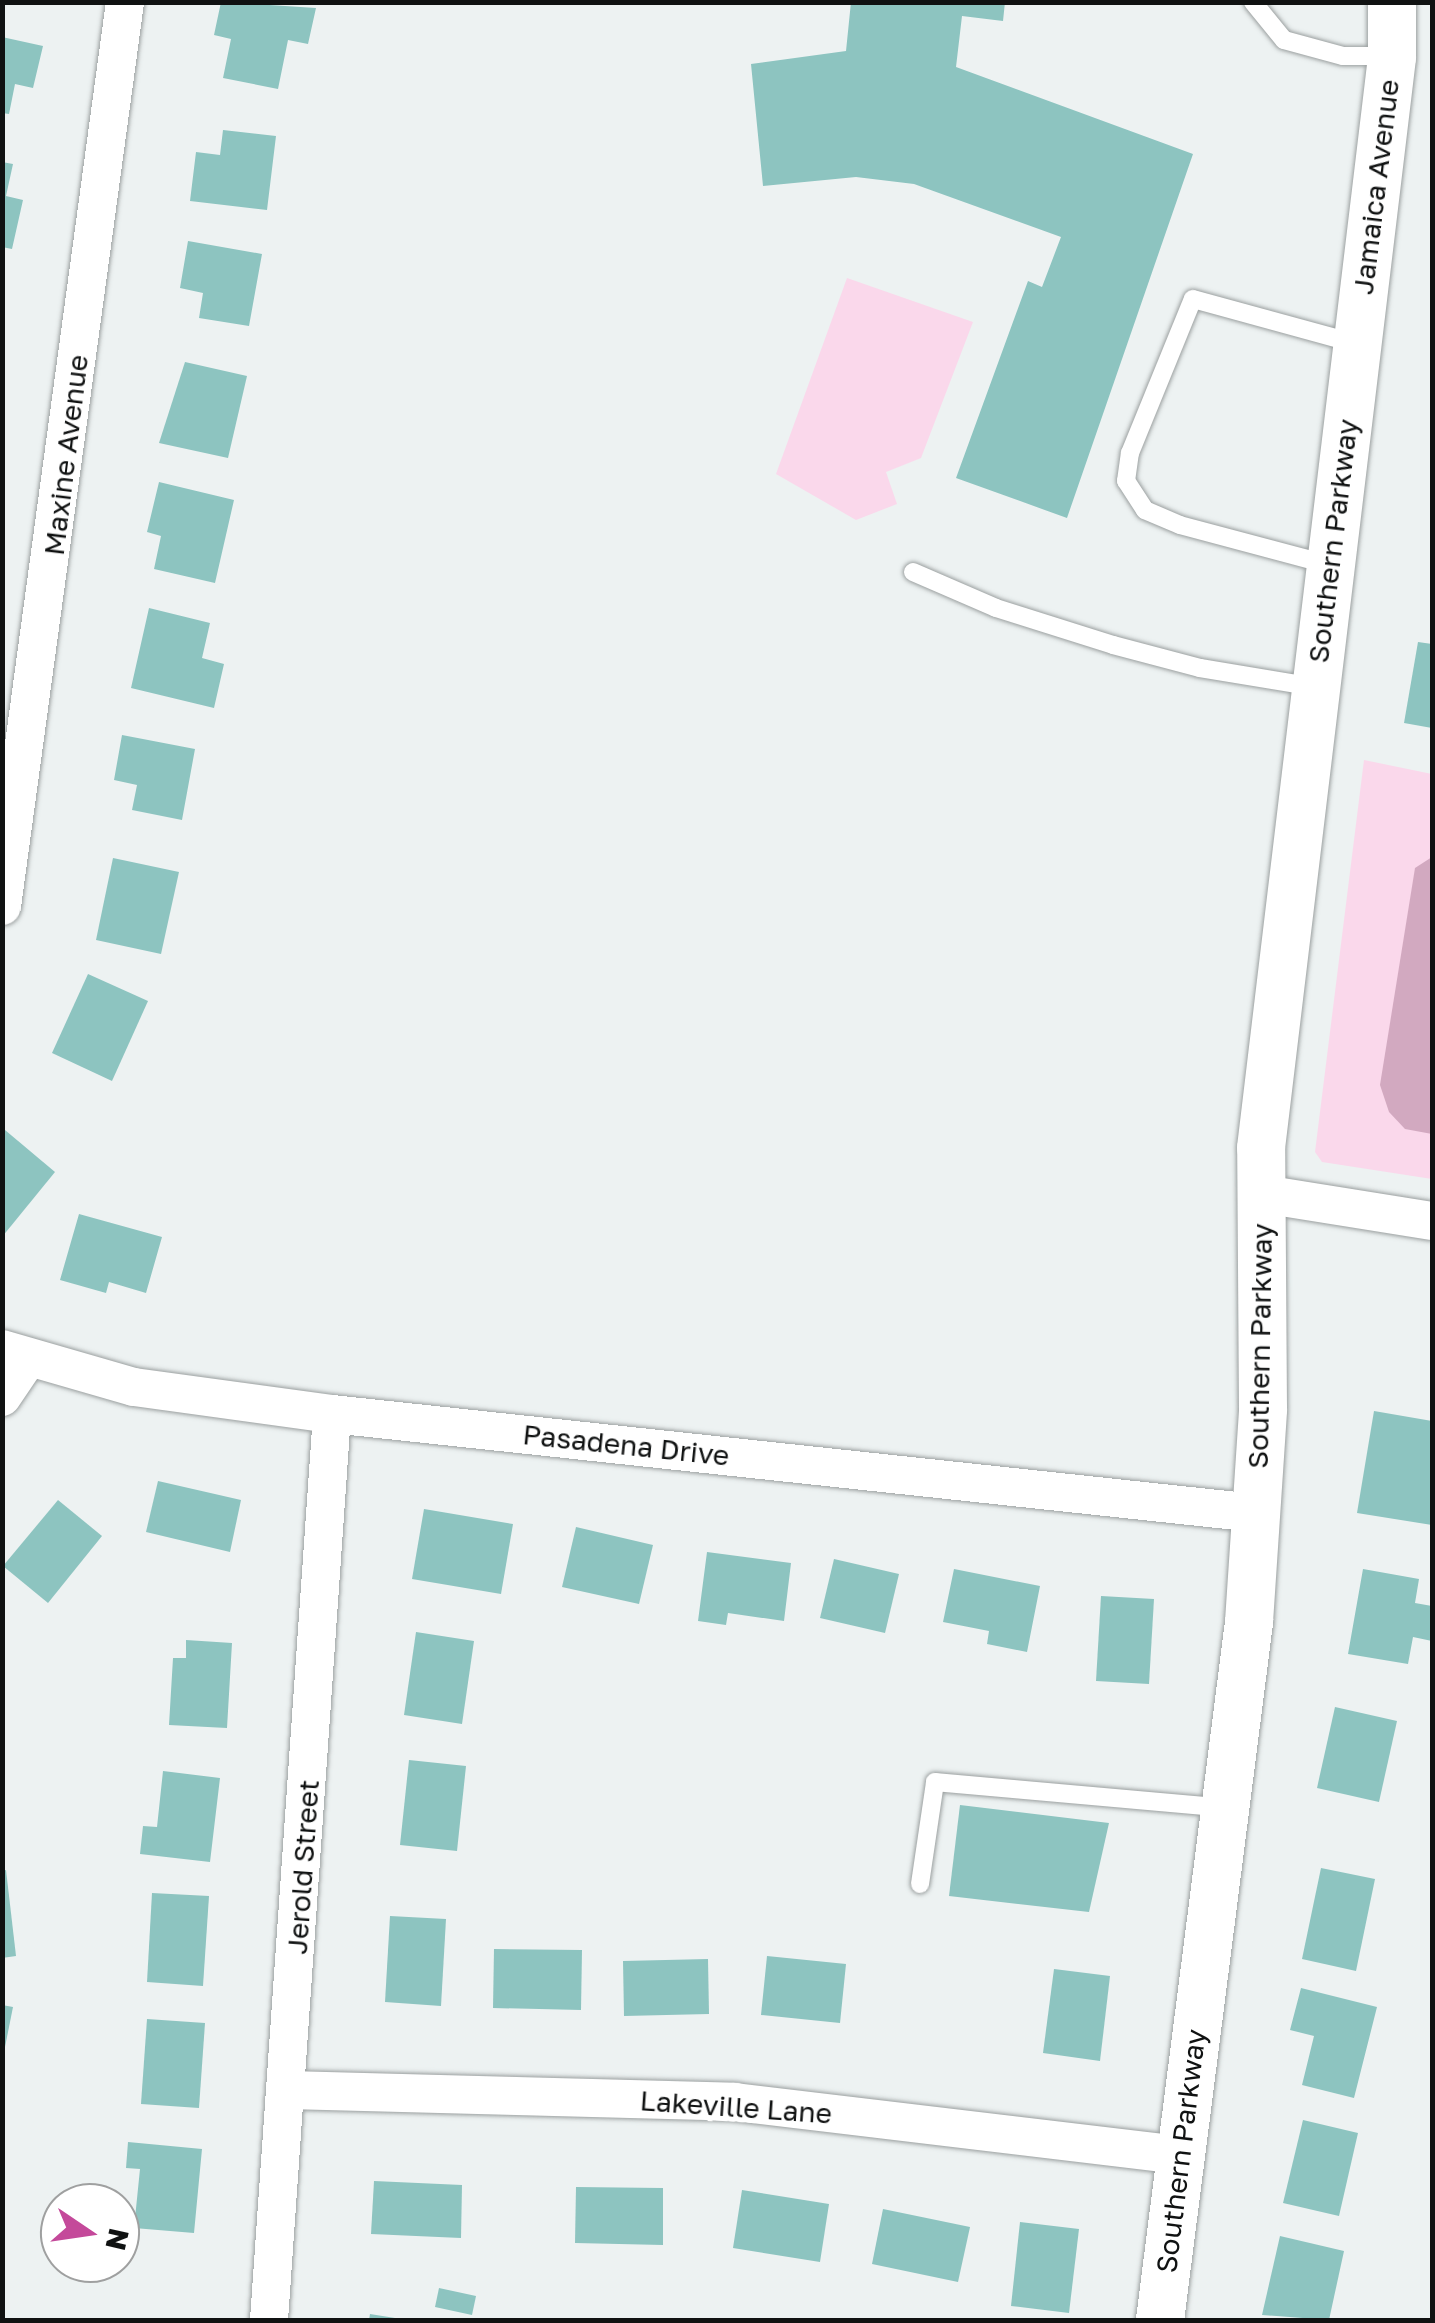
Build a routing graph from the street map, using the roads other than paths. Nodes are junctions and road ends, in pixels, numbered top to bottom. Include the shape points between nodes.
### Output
1 (125, 2) edge
2 (1253, 2) edge
3 (1392, 2) edge
4 (1392, 56) junction
5 (1355, 358) junction
6 (1330, 565) junction
7 (913, 572) dead end
8 (1315, 687) junction
9 (2, 906) edge
10 (1263, 1194) junction
11 (1432, 1221) edge
12 (14, 1354) edge
13 (2, 1397) edge
14 (332, 1414) junction
15 (1254, 1512) junction
16 (1225, 1808) junction
17 (920, 1884) dead end
18 (288, 2090) junction
19 (1180, 2154) junction
20 (269, 2320) edge
21 (1160, 2320) edge

1 - 9 street, Maxine Avenue
2 - 4 lane via 1284,40 1343,56
3 - 4 street, Jamaica Avenue
4 - 5 street, Jamaica Avenue
5 - 6 street, Southern Parkway
5 - 6 lane via 1193,299 1130,453 1126,481 1145,510 1180,525
6 - 8 street, Southern Parkway
7 - 8 lane via 996,608 1113,644 1200,668
8 - 10 street, Southern Parkway via 1267,1084
10 - 11 street
10 - 15 street, Southern Parkway via 1257,1300 1263,1409
12 - 13 street
12 - 14 street, Pasadena Drive via 134,1387
14 - 15 street, Pasadena Drive
14 - 18 street, Jerold Street
15 - 16 street, Southern Parkway
16 - 17 lane via 944,1780 931,1790
16 - 19 street, Southern Parkway
18 - 19 street, Lakeville Lane via 736,2102
18 - 20 street, Jerold Street
19 - 21 street, Southern Parkway

